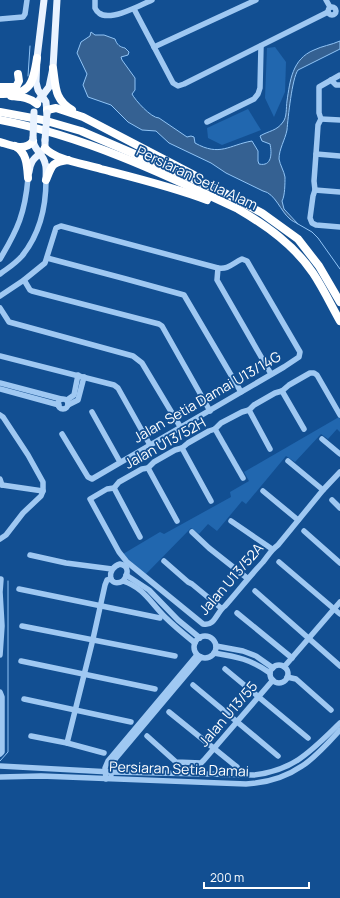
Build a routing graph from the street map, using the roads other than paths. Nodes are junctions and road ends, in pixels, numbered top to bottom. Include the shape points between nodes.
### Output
1 (27, 0) edge
2 (44, 0) edge
3 (57, 0) edge
4 (95, 0) edge
5 (152, 0) edge
6 (256, 0) edge
7 (326, 0) edge
8 (134, 9) junction
9 (329, 10) junction
10 (338, 12) edge
11 (0, 19) edge
12 (261, 46) junction
13 (154, 47) junction
14 (37, 58) junction
15 (53, 68) junction
16 (18, 74) dead end
17 (340, 75) edge
18 (331, 80) junction
19 (340, 85) edge
20 (0, 88) edge
21 (0, 95) edge
22 (42, 96) junction
23 (36, 108) junction
24 (0, 112) edge
25 (47, 112) junction
26 (83, 117) junction
27 (321, 119) junction
28 (0, 120) edge
29 (340, 120) edge
30 (207, 122) dead end
31 (33, 140) junction
32 (0, 142) edge
33 (15, 146) junction
34 (43, 147) junction
35 (316, 154) junction
36 (340, 156) edge
37 (71, 160) junction
38 (28, 178) junction
39 (46, 180) junction
40 (316, 190) junction
41 (223, 192) junction
42 (340, 192) edge
43 (258, 220) junction
44 (340, 227) edge
45 (1, 257) edge
46 (47, 258) junction
47 (218, 268) junction
48 (9, 269) junction
49 (0, 274) edge
50 (0, 278) edge
51 (24, 280) junction
52 (0, 296) edge
53 (340, 302) edge
54 (0, 308) edge
55 (340, 321) edge
56 (0, 356) edge
57 (272, 374) junction
58 (78, 375) junction
59 (84, 377) junction
60 (0, 383) edge
61 (0, 389) edge
62 (282, 391) junction
63 (241, 392) junction
64 (45, 395) junction
65 (43, 401) junction
66 (65, 402) junction
67 (59, 405) junction
68 (249, 410) junction
69 (210, 411) junction
70 (92, 412) dead end
71 (339, 413) edge
72 (0, 415) edge
73 (181, 428) junction
74 (215, 429) junction
75 (304, 429) dead end
76 (62, 434) dead end
77 (322, 439) dead end
78 (150, 445) junction
79 (182, 448) junction
80 (270, 449) dead end
81 (340, 454) edge
82 (288, 461) dead end
83 (120, 462) junction
84 (148, 468) junction
85 (340, 472) edge
86 (243, 478) dead end
87 (41, 480) junction
88 (1, 484) edge
89 (114, 488) junction
90 (34, 490) junction
91 (323, 490) junction
92 (43, 491) junction
93 (263, 491) dead end
94 (38, 499) junction
95 (332, 500) dead end
96 (211, 501) dead end
97 (340, 508) edge
98 (298, 520) junction
99 (177, 521) dead end
100 (231, 521) dead end
101 (304, 531) dead end
102 (192, 532) dead end
103 (140, 537) dead end
104 (0, 539) edge
105 (272, 549) junction
106 (30, 555) dead end
107 (164, 561) dead end
108 (278, 562) dead end
109 (125, 563) junction
110 (340, 563) edge
111 (112, 570) junction
112 (126, 575) junction
113 (247, 578) junction
114 (1, 579) dead end
115 (111, 579) junction
116 (123, 581) junction
117 (19, 589) dead end
118 (255, 591) dead end
119 (0, 592) edge
120 (340, 602) edge
121 (100, 605) junction
122 (221, 608) junction
123 (334, 609) junction
124 (237, 613) dead end
125 (340, 614) edge
126 (160, 618) dead end
127 (1, 626) edge
128 (22, 626) dead end
129 (200, 638) junction
130 (310, 638) junction
131 (93, 639) junction
132 (195, 643) junction
133 (216, 646) junction
134 (214, 653) junction
135 (0, 655) edge
136 (175, 656) dead end
137 (199, 656) junction
138 (292, 658) junction
139 (21, 661) dead end
140 (340, 666) edge
141 (284, 667) junction
142 (225, 669) dead end
143 (271, 671) junction
144 (84, 675) junction
145 (288, 677) junction
146 (273, 680) junction
147 (193, 685) dead end
148 (155, 689) dead end
149 (0, 692) edge
150 (258, 697) junction
151 (24, 699) dead end
152 (76, 710) junction
153 (331, 710) dead end
154 (169, 712) dead end
155 (131, 722) dead end
156 (237, 722) junction
157 (340, 722) edge
158 (1, 723) edge
159 (340, 730) edge
160 (31, 736) dead end
161 (147, 736) dead end
162 (308, 738) dead end
163 (67, 743) junction
164 (214, 749) junction
165 (104, 753) dead end
166 (0, 754) edge
167 (278, 756) dead end
168 (0, 766) edge
169 (237, 767) dead end
170 (108, 771) junction
171 (0, 777) edge
172 (108, 779) junction

1 - 11 street via 23,17
2 - 14 main road
3 - 15 main road
4 - 8 street via 95,8 103,15 114,15
5 - 8 street
6 - 13 street
7 - 9 street
8 - 13 street
9 - 10 street via 332,15
9 - 12 street
12 - 13 street via 178,86 173,83
12 - 30 street via 258,94 254,99
14 - 21 highway via 34,77 27,88 12,95
14 - 22 main road via 37,87
15 - 22 main road via 49,87
15 - 26 highway via 60,101
16 - 20 highway via 19,81 16,87
17 - 18 street
18 - 19 street
18 - 27 street via 319,87
21 - 23 highway via 27,98 32,100
22 - 23 main road
22 - 25 main road via 46,102
23 - 31 main road, bridge
24 - 41 highway, Persiaran Setia Alam via 81,131
25 - 26 highway via 56,108
25 - 34 main road, bridge
26 - 41 highway via 207,181
27 - 29 street
27 - 35 street
28 - 43 highway, Persiaran Setia Alam via 53,132 91,145 211,196
31 - 33 highway via 29,146
31 - 34 main road via 34,147
32 - 33 highway
33 - 38 highway via 25,156
34 - 37 highway via 51,154
34 - 38 main road via 30,163
34 - 39 main road
35 - 36 street
35 - 40 street
37 - 39 highway via 58,161 54,164
37 - 43 highway via 200,197
38 - 45 street via 19,224
39 - 48 street via 43,210 36,232 22,256
40 - 42 street
40 - 44 street via 310,218 312,223
41 - 53 highway, Persiaran Setia Alam via 262,213 298,239 319,266
43 - 55 highway, Persiaran Setia Alam via 280,236 300,256 313,273
46 - 47 street via 56,228 64,226
46 - 51 street via 45,263
46 - 63 street via 184,295
47 - 57 street via 217,280
47 - 57 street, Jalan Setia Damai U13/14G via 227,268 242,259 247,261 300,352 299,358
48 - 49 street
48 - 50 street
51 - 52 street
51 - 69 street via 32,291 162,326
54 - 73 street via 9,322 138,359
56 - 58 street
57 - 63 street, Jalan Setia Damai U13/14G
58 - 59 street
58 - 66 street via 74,395
59 - 66 street via 78,400
59 - 78 street via 118,388
60 - 64 street
61 - 65 street
62 - 68 street, Jalan U13/52H
62 - 71 street, Jalan U13/52H via 314,373
62 - 75 street
63 - 69 street, Jalan Setia Damai U13/14G
64 - 65 street
64 - 66 street
65 - 67 street
66 - 67 street via 59,401
66 - 67 street via 64,409
68 - 74 street, Jalan U13/52H via 221,423
68 - 80 street
69 - 73 street, Jalan Setia Damai U13/14G
70 - 83 street
72 - 87 street via 28,455
73 - 78 street, Jalan Setia Damai U13/14G
74 - 79 street, Jalan U13/52H
74 - 86 street
76 - 83 street, Jalan Setia Damai U13/14G via 90,478
77 - 81 street
78 - 83 street, Jalan Setia Damai U13/14G
79 - 84 street, Jalan U13/52H via 154,462
79 - 96 street
82 - 91 street
84 - 89 street, Jalan U13/52H via 142,469
84 - 99 street
85 - 91 street, Jalan U13/52A
87 - 90 street via 39,487
87 - 92 street
88 - 90 street
89 - 103 street
89 - 109 street, Jalan U13/52H via 107,489 90,500
90 - 92 street
90 - 94 street
91 - 98 street, Jalan U13/52A
92 - 94 street
93 - 98 street
94 - 104 street
95 - 97 street
98 - 105 street, Jalan U13/52A
100 - 105 street
101 - 110 street
102 - 113 street
105 - 113 street, Jalan U13/52A
106 - 111 street
107 - 122 street
108 - 123 street
109 - 111 street via 117,565
109 - 112 street
109 - 122 street, Jalan U13/52A via 202,624 211,623
111 - 115 street
112 - 116 street
112 - 129 street via 149,590
113 - 122 street, Jalan U13/52A
114 - 119 street
115 - 116 street via 115,583
115 - 121 street via 107,580
116 - 132 street via 151,599 165,617
117 - 121 street
118 - 130 street
119 - 127 street
120 - 123 street
121 - 126 street
121 - 131 street
123 - 125 street
123 - 130 street
124 - 138 street
127 - 135 street
128 - 131 street
129 - 132 street
129 - 133 street via 209,637
130 - 138 street
130 - 140 street
131 - 136 street
131 - 144 street
132 - 137 street via 194,651
133 - 134 street
133 - 143 street via 256,656
134 - 137 street via 208,658
134 - 143 street via 242,658
137 - 170 street
138 - 141 street
139 - 144 street
141 - 143 street via 277,666
141 - 145 street
142 - 150 street
143 - 146 street
144 - 148 street
144 - 152 street
145 - 146 street via 281,683
145 - 153 street via 296,679
146 - 150 street, Jalan U13/55
147 - 156 street
149 - 158 street
150 - 156 street, Jalan U13/55
150 - 162 street
151 - 152 street
152 - 155 street
152 - 163 street
154 - 164 street
156 - 164 street, Jalan U13/55
156 - 167 street
157 - 170 street, Persiaran Setia Damai via 296,762 262,774
158 - 166 street
159 - 172 street, Persiaran Setia Damai via 302,766 278,778 260,783
160 - 163 street
161 - 164 street, Jalan U13/55 via 176,762 201,762
163 - 165 street
164 - 169 street
168 - 170 street, Persiaran Setia Damai
170 - 172 street
171 - 172 street, Persiaran Setia Damai

